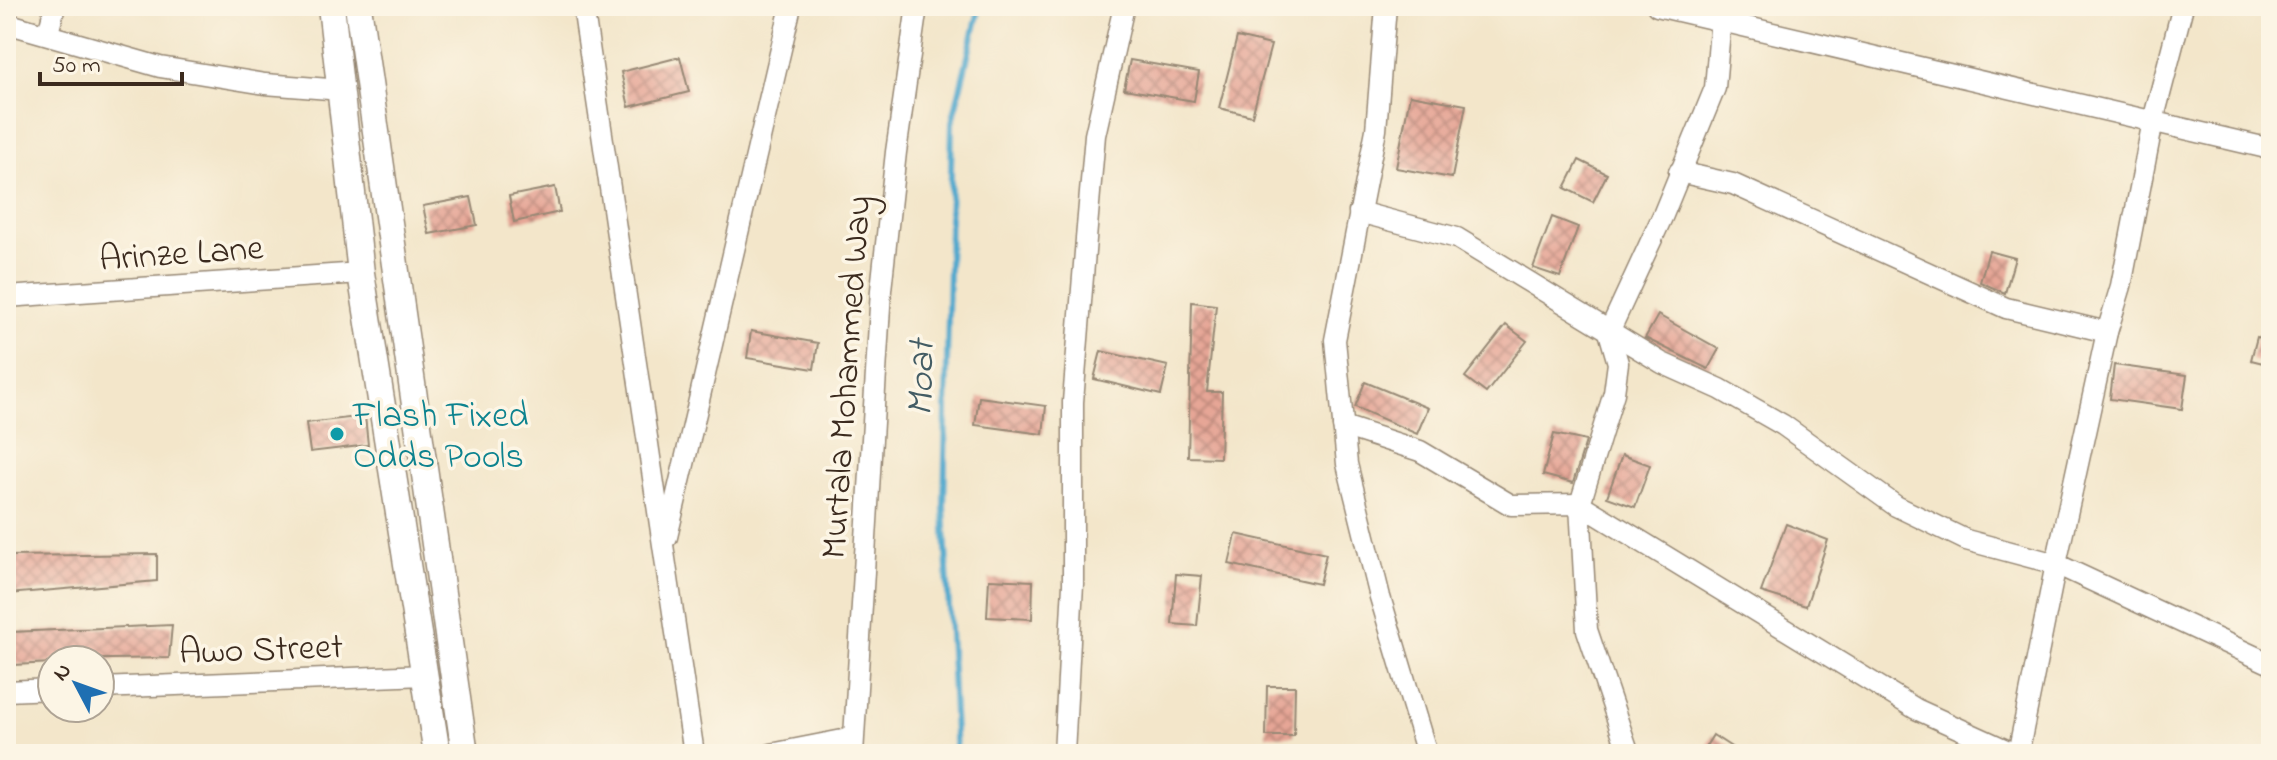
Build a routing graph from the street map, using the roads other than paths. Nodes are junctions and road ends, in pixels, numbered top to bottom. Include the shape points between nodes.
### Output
1 (55, 6) edge
2 (331, 6) edge
3 (358, 6) edge
4 (583, 6) edge
5 (791, 6) edge
6 (917, 6) edge
7 (1124, 6) edge
8 (1386, 6) edge
9 (1657, 6) edge
10 (2183, 6) edge
11 (1721, 13) edge
12 (6, 23) edge
13 (48, 33) junction
14 (342, 90) junction
15 (2153, 121) junction
16 (2271, 149) edge
17 (1679, 172) junction
18 (1359, 212) junction
19 (361, 273) junction
20 (6, 297) edge
21 (1609, 332) junction
22 (2107, 332) junction
23 (1343, 426) junction
24 (1580, 504) junction
25 (664, 549) junction
26 (2056, 564) junction
27 (2271, 664) edge
28 (425, 675) junction
29 (116, 687) edge
30 (36, 690) edge
31 (6, 691) edge
32 (853, 746) edge
33 (437, 754) edge
34 (465, 754) edge
35 (694, 754) edge
36 (771, 754) edge
37 (1064, 754) edge
38 (1427, 754) edge
39 (1629, 754) edge
40 (2016, 754) edge

1 - 13 street
2 - 14 main road
3 - 34 main road
4 - 25 street
5 - 25 street
6 - 32 street, Murtala Mohammed Way via 881,290
7 - 37 street via 1095,135 1086,239 1073,402 1073,584
8 - 18 street via 1376,130
9 - 11 street
10 - 15 street
11 - 15 street
11 - 17 street via 1715,88
12 - 13 street
13 - 14 street via 160,67
14 - 19 main road
15 - 16 street
15 - 22 street
17 - 21 street
17 - 22 street via 1733,184 2006,308
18 - 21 street via 1457,238
18 - 23 street via 1335,340
19 - 20 street, Arinze Lane
19 - 28 main road
21 - 24 street via 1618,363 1614,393
21 - 26 street via 1783,425 1896,506 1966,540
22 - 26 street
23 - 24 street via 1420,451 1511,505
23 - 38 street via 1347,464 1380,597
24 - 39 street via 1587,630
24 - 40 street via 1916,709
25 - 35 street
26 - 27 street
26 - 40 street
28 - 29 street, Awo Street
28 - 33 main road
30 - 31 street
32 - 36 street

